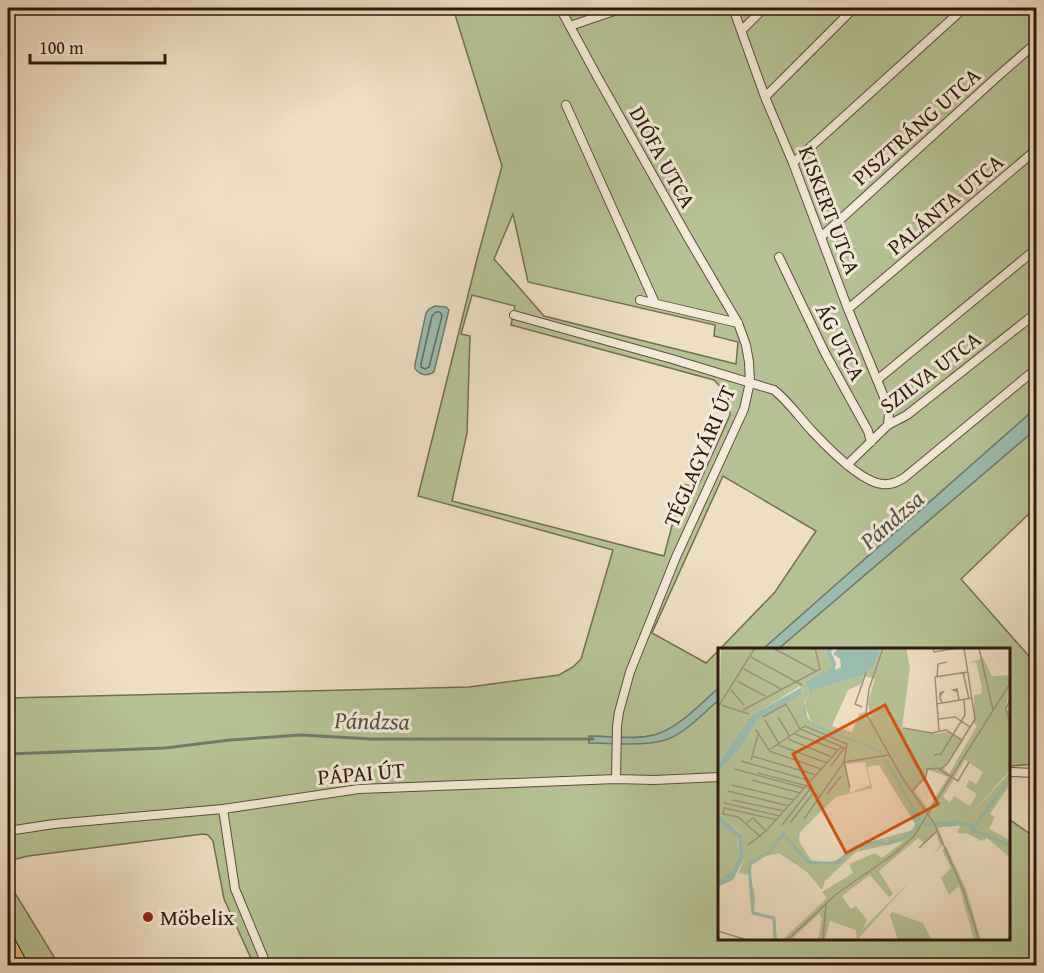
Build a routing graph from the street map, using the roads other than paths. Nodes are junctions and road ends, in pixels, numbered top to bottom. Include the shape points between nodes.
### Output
1 (560, 8) edge
2 (623, 8) edge
3 (733, 8) edge
4 (764, 8) edge
5 (854, 8) edge
6 (964, 8) edge
7 (570, 26) junction
8 (742, 30) junction
9 (1036, 43) edge
10 (765, 97) junction
11 (566, 105) dead end
12 (1036, 150) edge
13 (793, 163) junction
14 (821, 237) junction
15 (1036, 249) edge
16 (779, 257) dead end
17 (640, 300) dead end
18 (655, 303) junction
19 (849, 309) junction
20 (1036, 313) edge
21 (514, 315) dead end
22 (738, 323) junction
23 (1036, 369) edge
24 (877, 380) junction
25 (750, 382) junction
26 (888, 425) junction
27 (871, 442) junction
28 (847, 465) junction
29 (1011, 772) edge
30 (1036, 773) edge
31 (718, 777) edge
32 (616, 779) junction
33 (223, 809) junction
34 (8, 831) edge
35 (8, 940) edge
36 (22, 966) edge
37 (267, 966) edge

1 - 7 street, DIÓFA UTCA
2 - 7 street
3 - 8 street, KISKERT UTCA
4 - 8 street
5 - 10 street
6 - 13 street
7 - 22 street, DIÓFA UTCA
8 - 10 street, KISKERT UTCA
9 - 14 street, PISZTRÁNG UTCA
10 - 13 street, KISKERT UTCA
11 - 18 street
12 - 19 street, PALÁNTA UTCA
13 - 14 street, KISKERT UTCA
14 - 19 street, KISKERT UTCA
15 - 24 street
16 - 27 street, ÁG UTCA
17 - 18 street
18 - 22 street
19 - 24 street, KISKERT UTCA
20 - 26 street, SZILVA UTCA via 907,415
21 - 25 street, TÉGLAGYÁRI ÚT
22 - 25 street, DIÓFA UTCA via 746,345
23 - 28 street via 895,483 885,485 865,479
24 - 26 street, KISKERT UTCA via 889,413
25 - 28 street via 784,398
25 - 32 street, TÉGLAGYÁRI ÚT via 744,409 676,557 630,672 617,726
26 - 27 street, SZILVA UTCA
27 - 28 street, SZILVA UTCA
29 - 30 street
31 - 32 street, PÁPAI ÚT
32 - 33 street, PÁPAI ÚT via 359,789
33 - 34 street, PÁPAI ÚT
33 - 37 street via 235,889
35 - 36 main road

